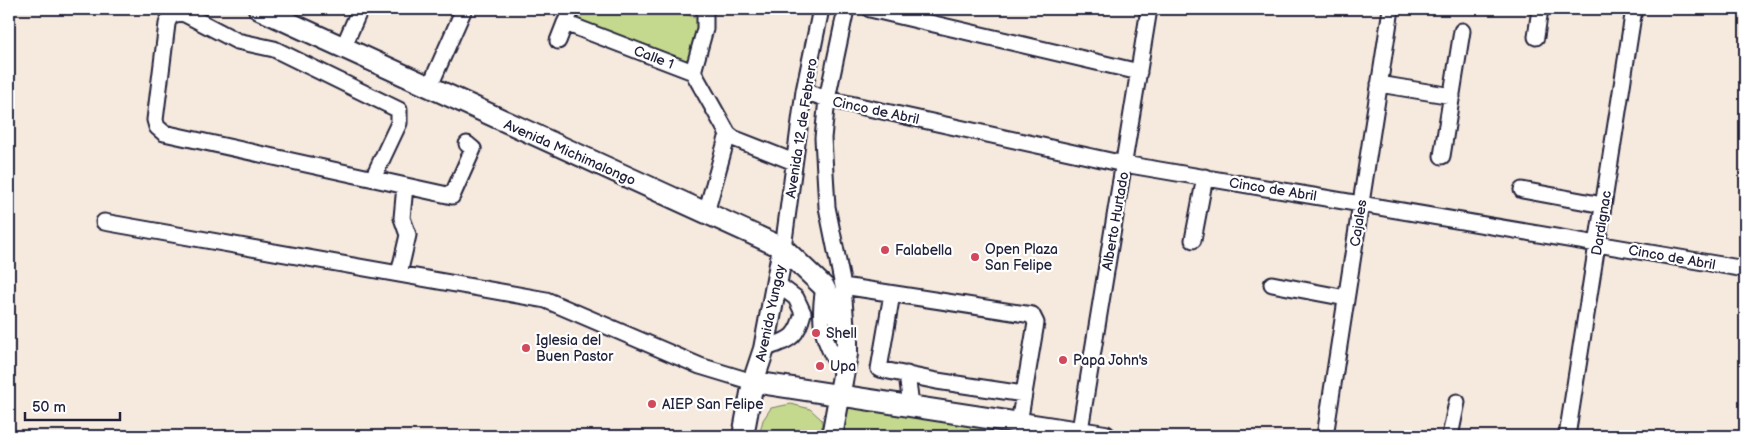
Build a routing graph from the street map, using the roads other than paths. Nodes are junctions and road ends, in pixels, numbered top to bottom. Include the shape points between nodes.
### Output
1 (262, 9) edge
2 (360, 9) edge
3 (464, 9) edge
4 (572, 9) edge
5 (821, 9) edge
6 (846, 9) edge
7 (870, 9) edge
8 (1149, 9) edge
9 (1391, 9) edge
10 (1540, 9) edge
11 (1634, 9) edge
12 (705, 10) edge
13 (565, 23) junction
14 (1462, 31) dead end
15 (1536, 38) dead end
16 (558, 41) dead end
17 (342, 48) junction
18 (693, 72) junction
19 (1139, 72) junction
20 (1379, 84) junction
21 (429, 88) junction
22 (804, 91) junction
23 (1452, 96) junction
24 (827, 99) junction
25 (728, 134) junction
26 (467, 144) dead end
27 (1442, 156) dead end
28 (794, 162) junction
29 (1124, 164) junction
30 (1205, 177) junction
31 (373, 178) junction
32 (405, 186) junction
33 (1522, 190) dead end
34 (1361, 203) junction
35 (1603, 205) junction
36 (706, 213) junction
37 (104, 222) dead end
38 (1193, 240) dead end
39 (1597, 244) junction
40 (783, 248) junction
41 (1745, 270) edge
42 (399, 274) junction
43 (776, 283) junction
44 (1272, 284) dead end
45 (833, 287) junction
46 (892, 294) junction
47 (1346, 298) junction
48 (764, 349) junction
49 (907, 374) junction
50 (843, 375) junction
51 (753, 382) junction
52 (1024, 394) junction
53 (839, 395) junction
54 (1457, 402) dead end
55 (910, 406) junction
56 (1019, 423) junction
57 (1079, 434) edge
58 (743, 436) edge
59 (832, 436) edge
60 (1105, 436) edge
61 (1325, 436) edge
62 (1450, 436) edge
63 (1567, 436) edge

1 - 17 main road, Avenida Michimalongo
2 - 17 street
3 - 21 street
4 - 13 street
5 - 22 street, Avenida 12 de Febrero
6 - 24 street, Avenida 12 de Febrero
7 - 19 street
8 - 19 street, Alberto Hurtado
9 - 20 street, Cajales
10 - 15 street
11 - 35 street, Dardignac
12 - 18 street via 705,30
13 - 16 street
13 - 18 street, Calle 1
14 - 23 street
17 - 21 main road, Avenida Michimalongo
18 - 25 street
19 - 29 street, Alberto Hurtado
20 - 23 street
20 - 34 street, Cajales
21 - 36 main road, Avenida Michimalongo
22 - 24 street, Cinco de Abril
22 - 28 street, Avenida 12 de Febrero
23 - 27 street
24 - 29 street, Cinco de Abril
24 - 45 street, Avenida 12 de Febrero via 823,138
25 - 28 street
25 - 36 street
26 - 32 street via 473,149 452,196
28 - 40 street, Avenida 12 de Febrero
29 - 30 street, Cinco de Abril
29 - 57 street, Alberto Hurtado
30 - 34 street, Cinco de Abril
30 - 38 street
31 - 31 street via 399,123 399,110 274,49 237,41 185,14 170,18 155,116 160,130
31 - 32 street
32 - 42 street via 402,218 408,235
33 - 35 street
34 - 39 street, Cinco de Abril
34 - 47 street, Cajales
35 - 39 street, Dardignac
36 - 40 main road, Avenida Michimalongo
37 - 42 street
39 - 41 street, Cinco de Abril
39 - 63 street, Dardignac
40 - 43 main road, Avenida Yungay
40 - 45 main road, Avenida Michimalongo
42 - 51 street via 546,300 700,366
43 - 48 main road, Avenida Yungay
43 - 48 street via 796,298 803,312 799,331 787,340
44 - 47 street
45 - 46 street
45 - 50 main road, Avenida Michimalongo via 847,335 848,354
45 - 50 street via 819,312 824,340
46 - 49 street via 879,369
46 - 52 street via 1032,315 1036,323
47 - 61 street, Cajales
48 - 51 main road, Avenida Yungay
49 - 52 street
49 - 55 street
50 - 53 main road
51 - 53 main road
51 - 58 main road, Avenida Yungay
52 - 56 street
53 - 55 main road
53 - 59 main road
54 - 62 street
55 - 56 main road
56 - 57 main road
57 - 60 main road

